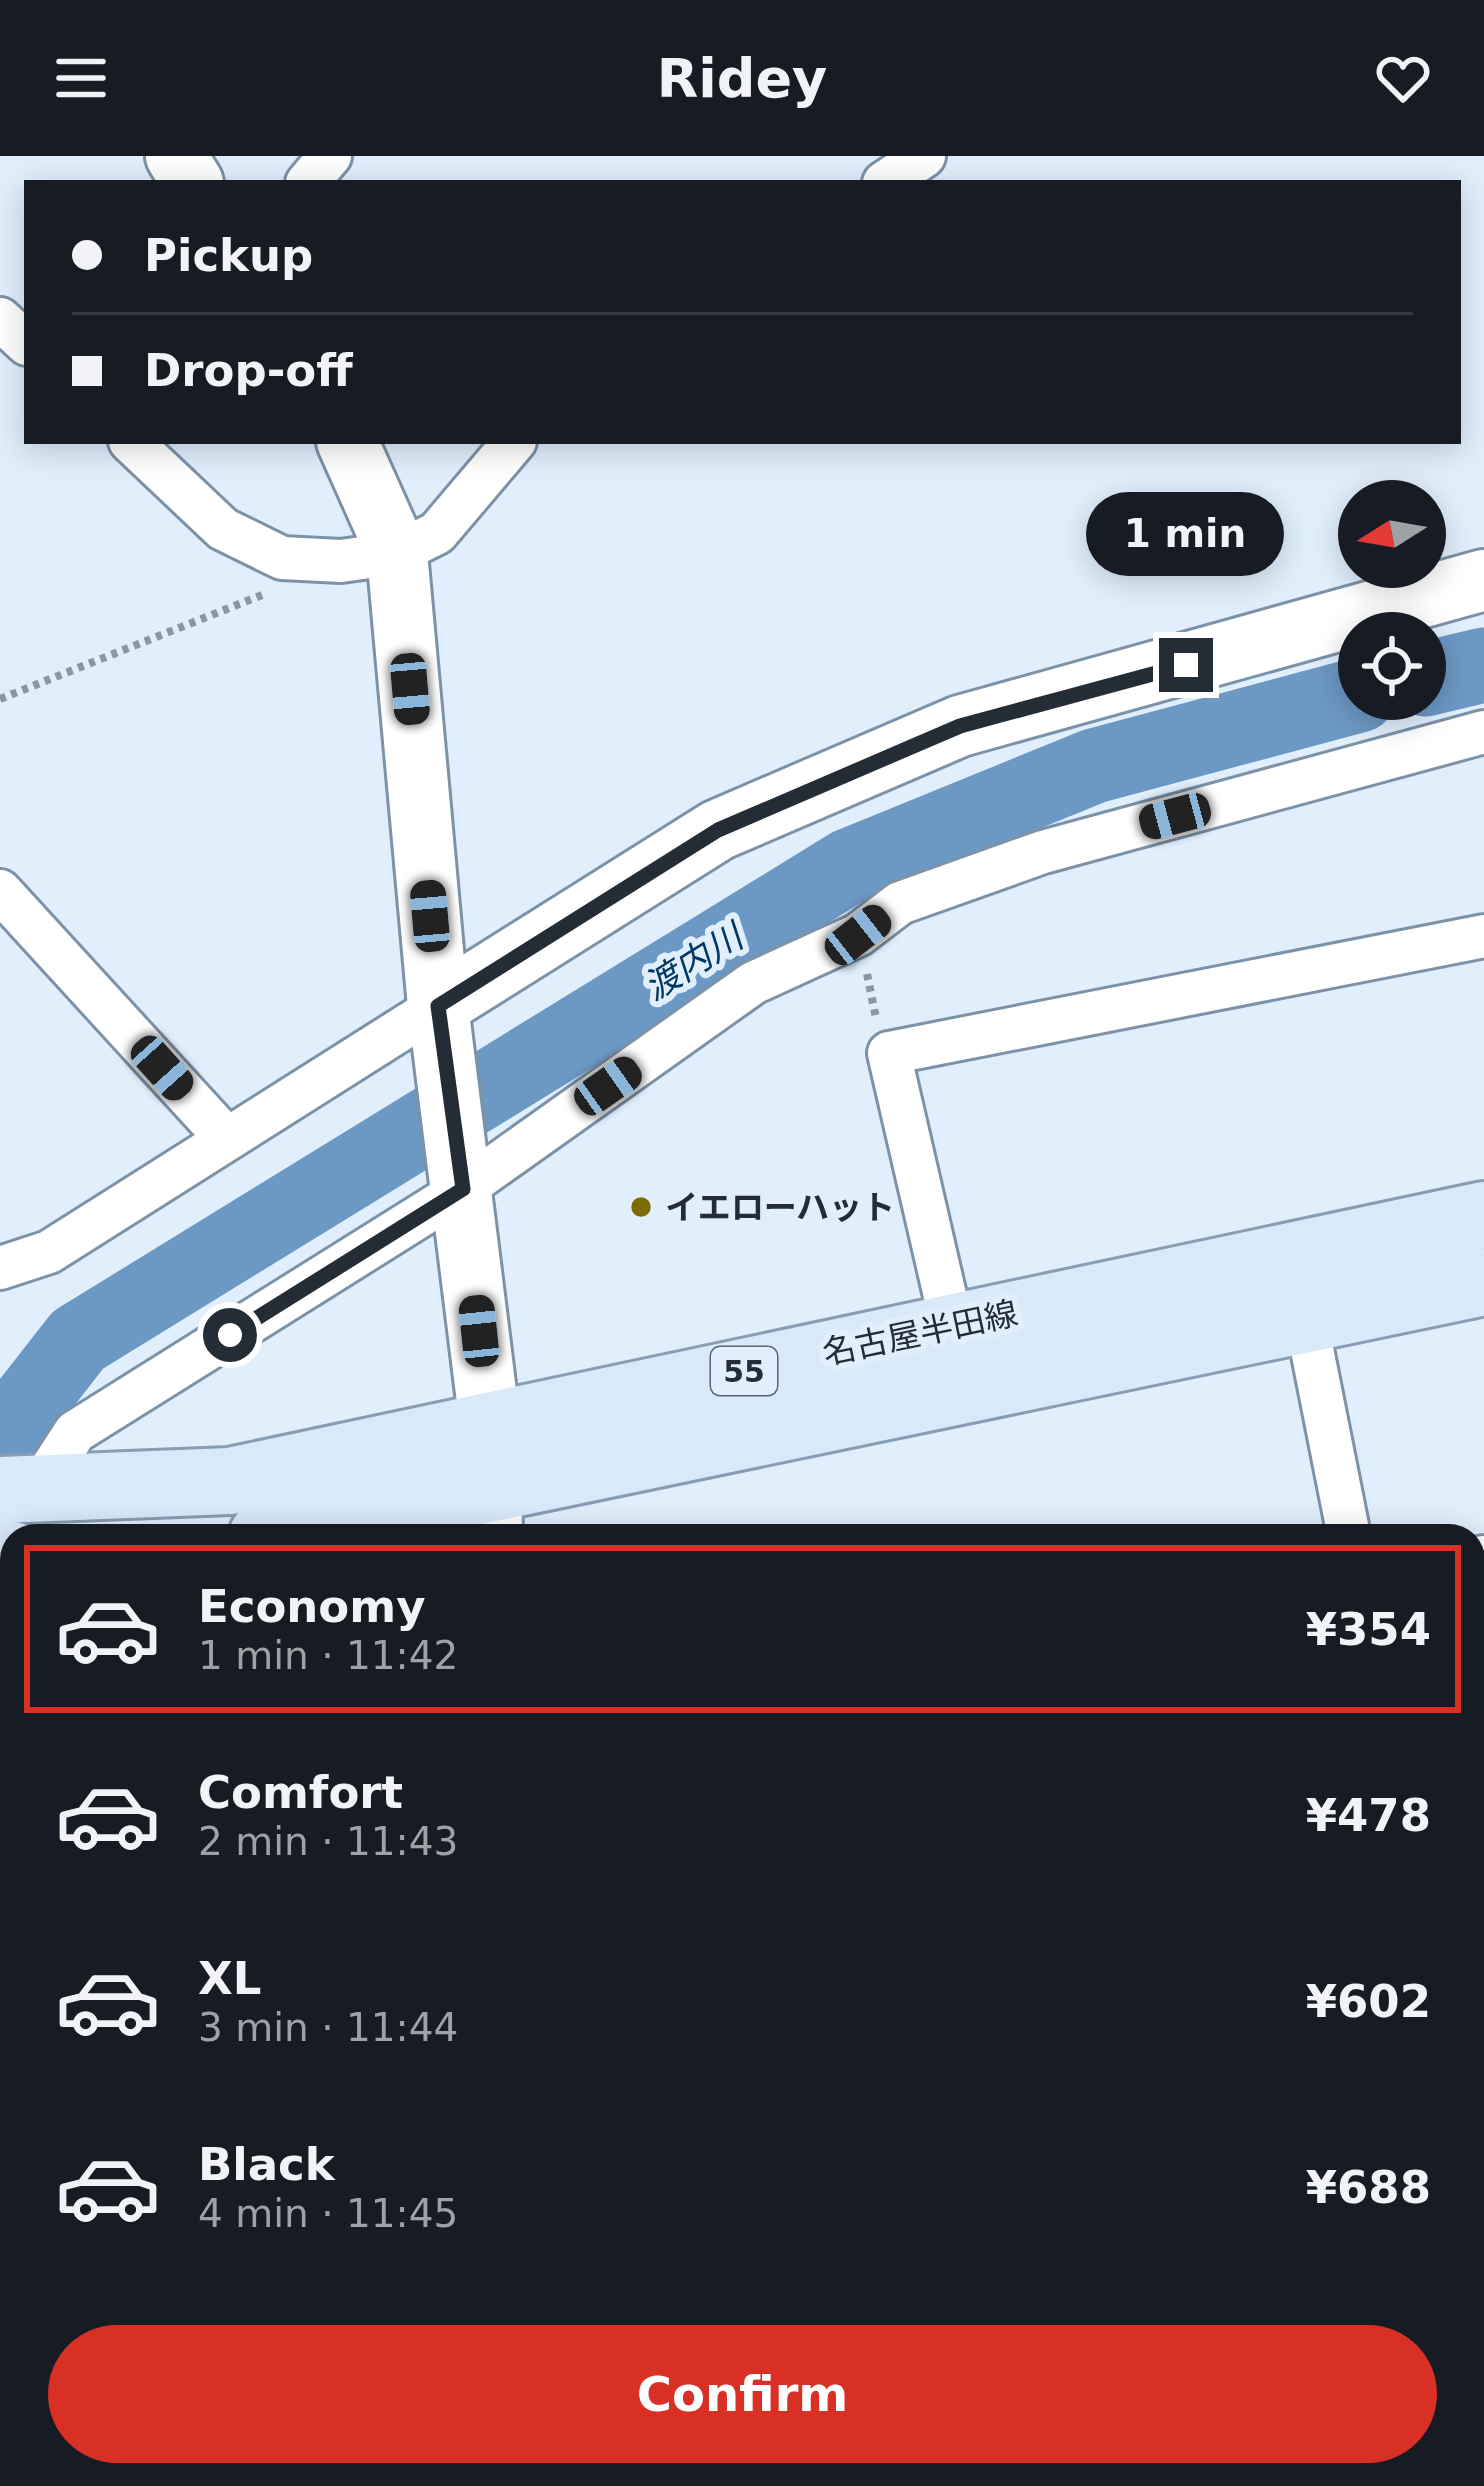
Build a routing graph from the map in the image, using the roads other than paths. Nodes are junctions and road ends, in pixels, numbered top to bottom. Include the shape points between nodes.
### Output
1 (330, 156) edge
2 (925, 156) edge
3 (310, 180) edge
4 (889, 180) edge
5 (0, 319) edge
6 (24, 341) edge
7 (133, 444) edge
8 (348, 444) edge
9 (512, 444) edge
10 (397, 553) junction
11 (1484, 580) edge
12 (1484, 732) edge
13 (0, 891) edge
14 (1484, 936) edge
15 (440, 1022) junction
16 (226, 1138) junction
17 (460, 1169) junction
18 (1484, 1215) edge
19 (0, 1268) edge
20 (1484, 1282) edge
21 (1306, 1319) junction
22 (952, 1326) junction
23 (490, 1425) junction
24 (19, 1490) edge
25 (492, 1513) edge
26 (382, 1524) edge
27 (1346, 1524) edge

1 - 3 street
2 - 4 street
5 - 6 street
7 - 10 street via 223,529 282,558
8 - 10 street
9 - 10 street via 437,533
10 - 15 street
11 - 15 street via 960,726 718,830
12 - 17 street via 1043,852 900,903 858,935 753,983
13 - 16 street
14 - 22 street via 889,1053
15 - 16 street
15 - 17 street
16 - 19 street via 49,1252
17 - 23 street
17 - 24 street via 75,1432
18 - 22 main road, 名古屋半田線 / 55
20 - 21 main road, 名古屋半田線 / 55
21 - 25 main road, 名古屋半田線 / 55
21 - 27 street
22 - 23 main road, 名古屋半田線 / 55
23 - 24 main road, 名古屋半田線 / 55 via 230,1481
23 - 25 street
25 - 26 main road, 名古屋半田線 / 55

